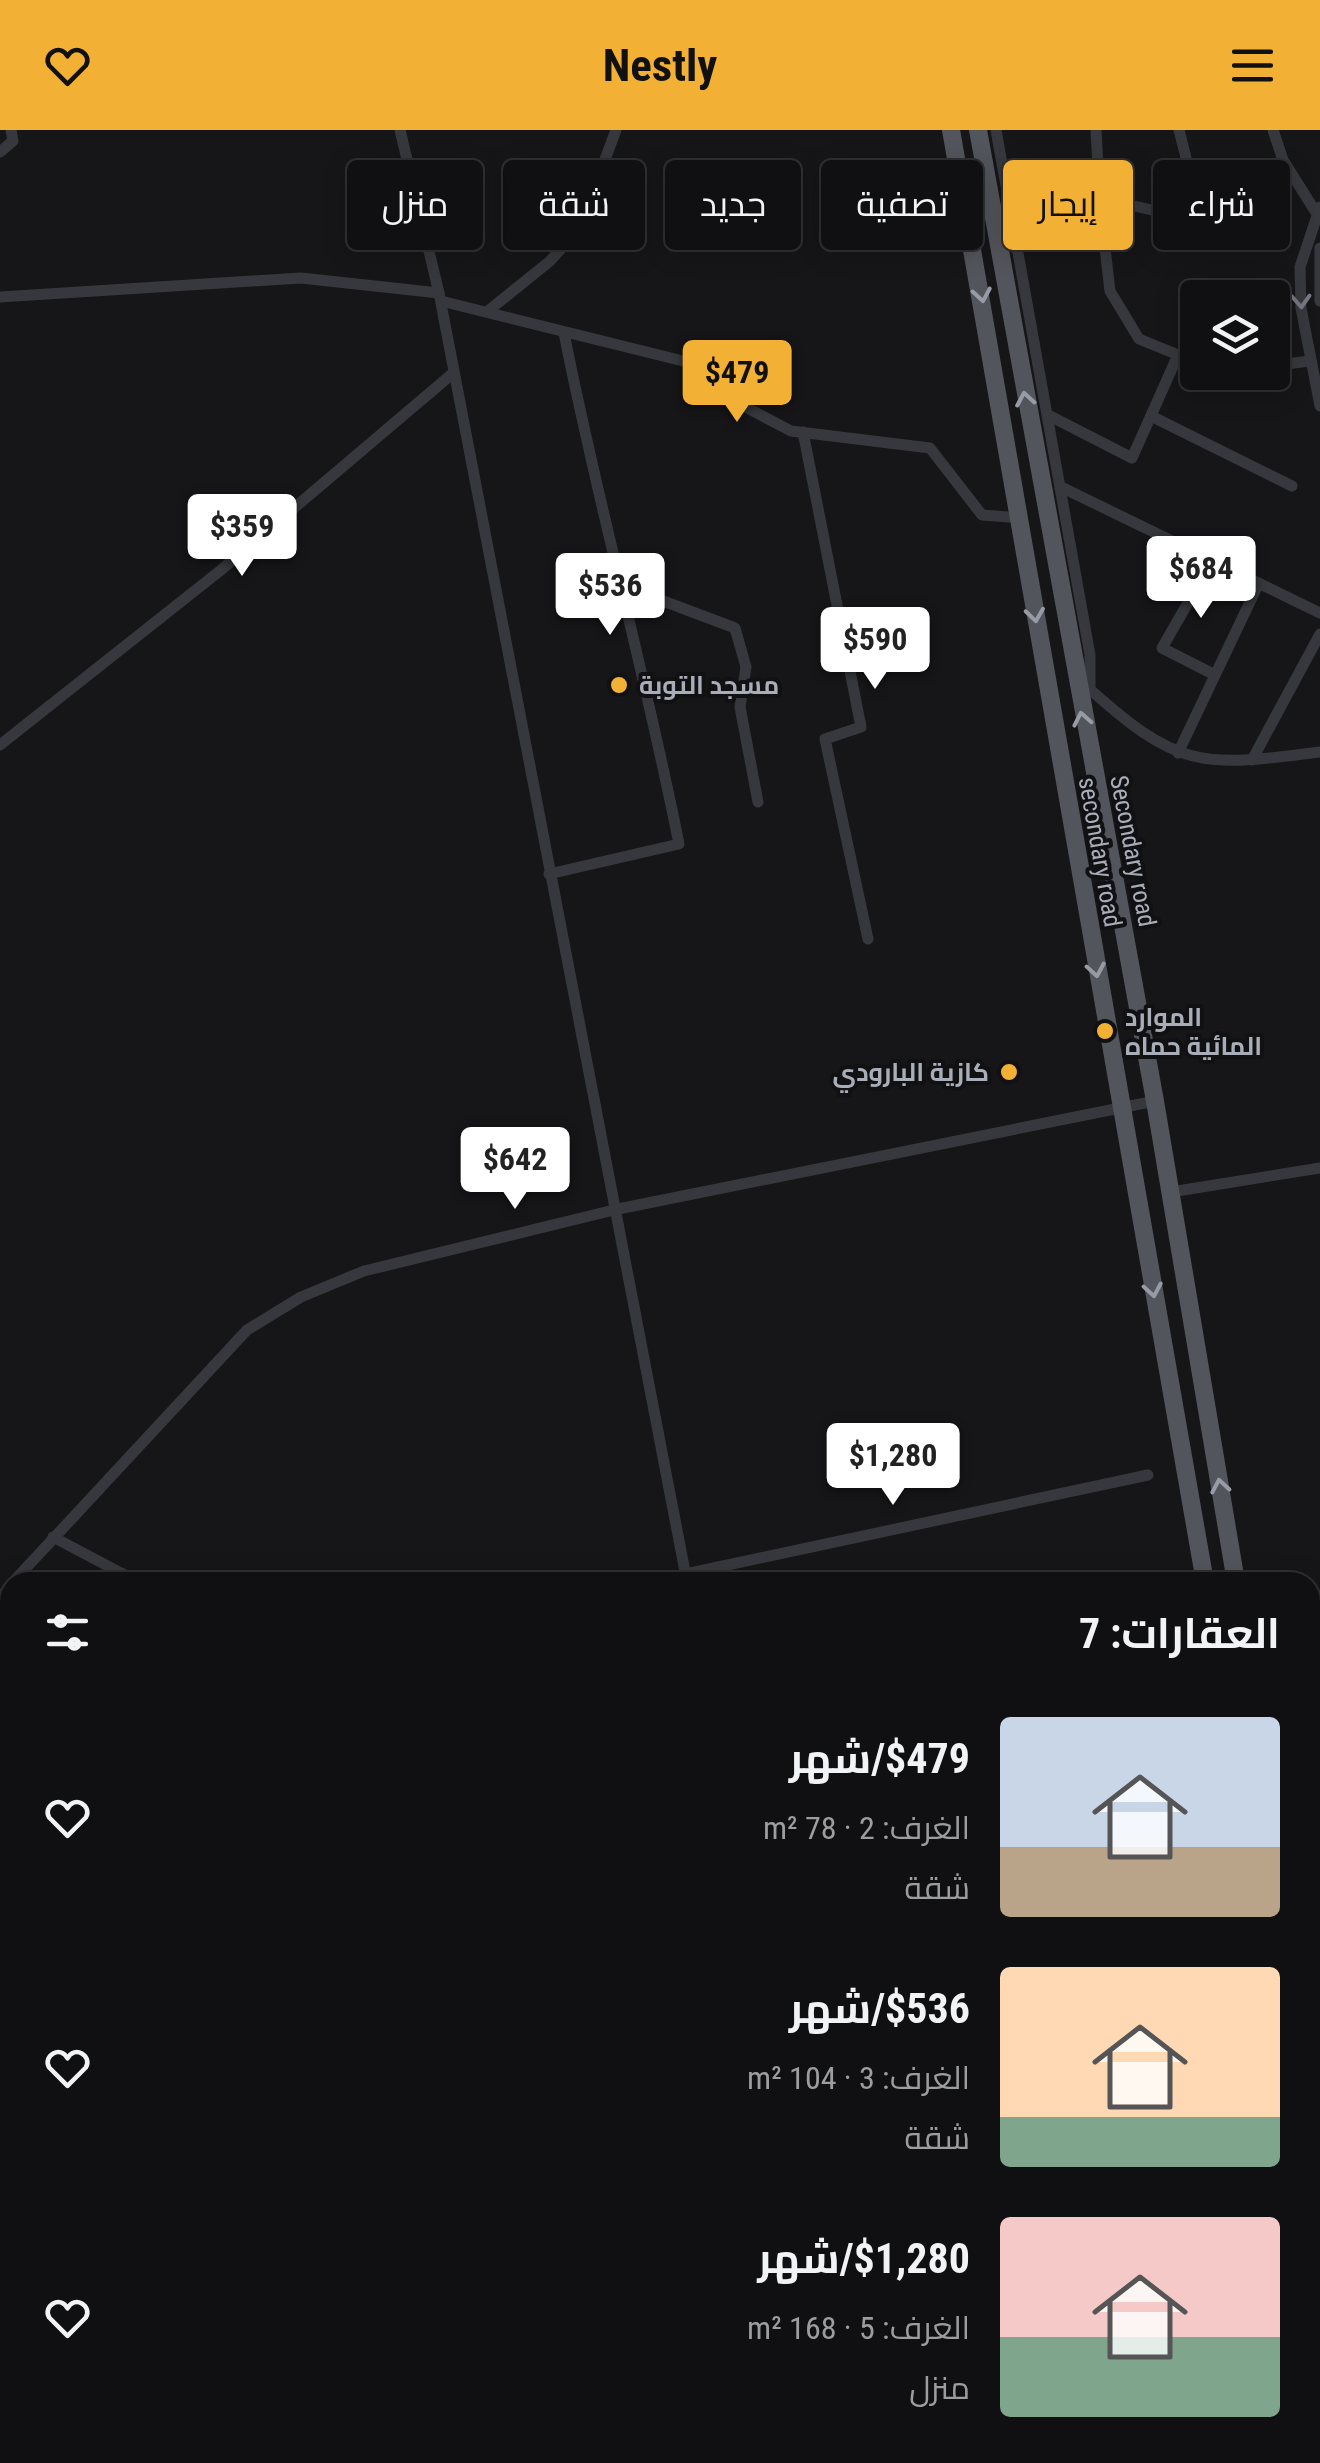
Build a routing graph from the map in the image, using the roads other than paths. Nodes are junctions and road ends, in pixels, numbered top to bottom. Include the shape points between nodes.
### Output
1 (11, 130) edge
2 (400, 130) edge
3 (616, 130) edge
4 (951, 130) edge
5 (978, 130) edge
6 (996, 130) edge
7 (1096, 130) edge
8 (1179, 130) edge
9 (1274, 130) edge
10 (0, 152) edge
11 (1098, 160) edge
12 (1133, 206) edge
13 (1001, 210) junction
14 (1318, 210) edge
15 (1320, 248) edge
16 (1105, 250) edge
17 (0, 297) edge
18 (440, 297) junction
19 (1320, 301) edge
20 (488, 311) junction
21 (564, 332) junction
22 (1178, 355) joint
23 (1309, 361) junction
24 (1290, 364) edge
25 (452, 374) junction
26 (1320, 406) edge
27 (1048, 415) junction
28 (1151, 416) junction
29 (804, 432) junction
30 (1292, 486) dead end
31 (1061, 487) junction
32 (1022, 518) junction
33 (1212, 560) junction
34 (618, 584) junction
35 (1258, 584) junction
36 (1320, 613) edge
37 (1320, 634) edge
38 (1074, 674) junction
39 (1215, 674) junction
40 (1090, 689) junction
41 (0, 744) edge
42 (1320, 752) edge
43 (1178, 753) junction
44 (1252, 760) junction
45 (758, 802) dead end
46 (549, 874) junction
47 (868, 939) dead end
48 (1155, 1101) junction
49 (1120, 1108) junction
50 (1320, 1168) edge
51 (1170, 1192) junction
52 (618, 1208) junction
53 (1148, 1475) dead end
54 (53, 1536) junction
55 (22, 1572) edge
56 (110, 1572) edge
57 (685, 1572) edge
58 (709, 1572) edge
59 (1203, 1572) edge
60 (1234, 1572) edge

1 - 10 street via 13,142
2 - 18 street
3 - 20 street via 578,229
4 -> 32 main road, secondary road
5 - 13 main road, Secondary road
6 - 13 street
7 - 11 street
8 - 12 street via 1200,213 1196,220
9 - 14 street via 1282,160
13 - 27 street
38 -> 13 main road, Secondary road
14 -> 23 street via 1300,267
15 - 19 street
16 - 22 street via 1110,292 1139,339
17 - 18 street via 302,278
18 - 20 street
18 - 25 street
20 - 21 street
21 - 29 street via 691,362 736,402
21 - 34 street
22 - 28 street
23 - 24 street
23 - 26 street
25 - 41 street via 221,570
25 - 46 street
27 - 28 street via 1132,458
27 - 31 street
28 - 30 street
29 - 32 street via 930,448 982,516
29 - 47 street via 862,727 825,739
31 - 33 street
31 - 40 street
32 -> 49 main road, secondary road via 1040,657
33 - 35 street
33 - 39 street via 1162,648
34 - 45 street via 735,628 746,667 740,706
34 - 46 street via 647,680 679,844
35 - 36 street
35 - 39 street
37 - 44 street
38 - 40 street
48 -> 38 main road, Secondary road
39 - 43 street
40 - 43 street via 1151,741
42 - 44 street
43 - 44 street
46 - 52 street
48 - 49 street
48 - 51 main road, Secondary road
49 - 52 street
49 -> 59 main road, secondary road
50 - 51 street
60 -> 51 main road, Secondary road
52 - 54 street via 364,1271 301,1296 247,1330
52 - 57 street
53 - 58 street
54 - 55 street
54 - 56 street

